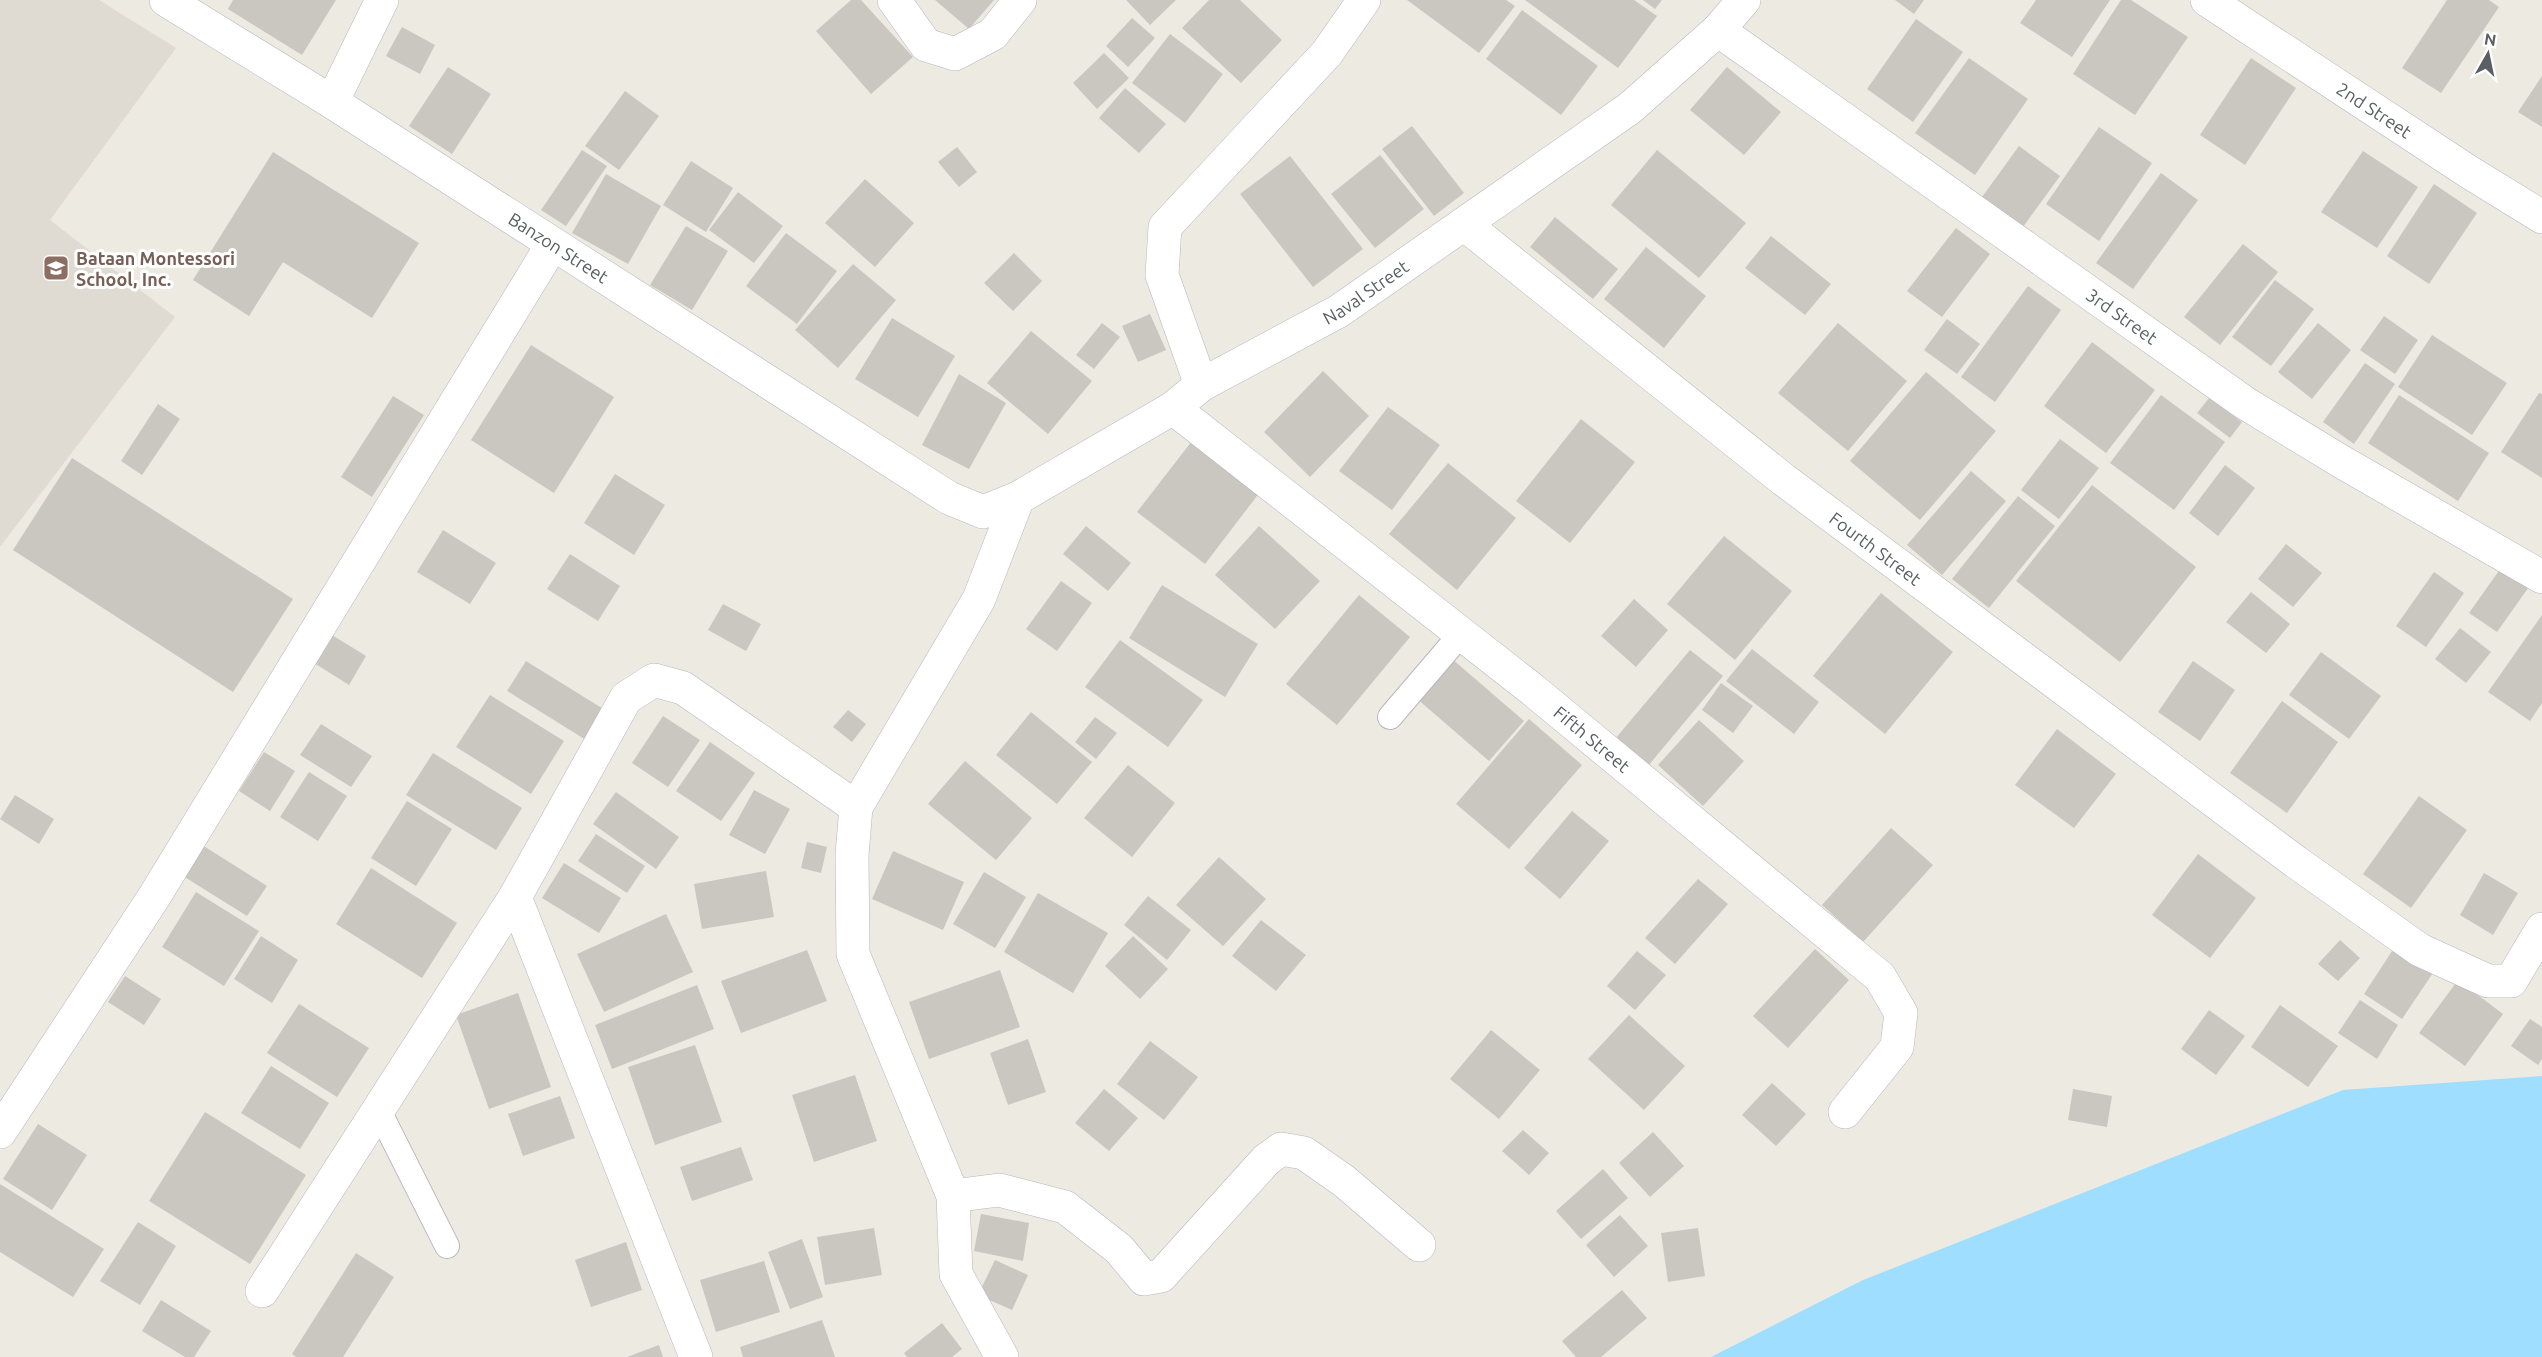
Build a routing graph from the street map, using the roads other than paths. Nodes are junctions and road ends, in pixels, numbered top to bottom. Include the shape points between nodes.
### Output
1 (165, 0) edge
2 (382, 0) edge
3 (894, 0) edge
4 (1020, 0) edge
5 (1364, 0) edge
6 (1744, 0) edge
7 (2207, 0) edge
8 (1719, 30) junction
9 (332, 102) junction
10 (2542, 217) edge
11 (1464, 224) junction
12 (552, 245) junction
13 (1201, 385) junction
14 (1173, 408) junction
15 (949, 498) joint
16 (1018, 498) junction
17 (2542, 577) edge
18 (1461, 634) junction
19 (1390, 717) dead end
20 (856, 807) junction
21 (514, 897) junction
22 (2542, 929) edge
23 (378, 1109) junction
24 (1845, 1112) dead end
25 (0, 1132) edge
26 (953, 1196) junction
27 (1419, 1245) dead end
28 (447, 1246) dead end
29 (262, 1292) dead end
30 (696, 1357) edge
31 (1002, 1357) edge

1 - 9 street, Banzon Street
2 - 9 street
3 - 4 street via 926,45 955,54 993,34
5 - 13 street via 1327,53 1165,227 1162,274
6 - 8 street, Naval Street
7 - 10 street, 2nd Street
8 - 11 street, Naval Street via 1630,108
8 - 17 street, 3rd Street via 2245,403
9 - 12 street, Banzon Street
11 - 13 street, Naval Street via 1339,311
11 - 22 street, Fourth Street via 1785,480 2296,862 2420,950 2488,981 2511,981
12 - 15 street, Banzon Street
12 - 25 street via 154,897
13 - 14 street, Naval Street
14 - 16 street, Naval Street
14 - 18 street, Fifth Street
15 - 16 street, Naval Street via 983,512
16 - 20 street via 979,599
18 - 19 lane
18 - 24 street, Fifth Street via 1880,977 1901,1013 1897,1047
20 - 21 street via 683,688 654,680 626,698
20 - 26 street via 852,855 853,954
21 - 23 street
21 - 30 street
23 - 28 lane
23 - 29 street
26 - 27 street via 999,1190 1065,1207 1119,1249 1144,1279 1161,1276 1266,1160 1281,1149 1304,1153 1344,1181
26 - 31 street via 957,1274

